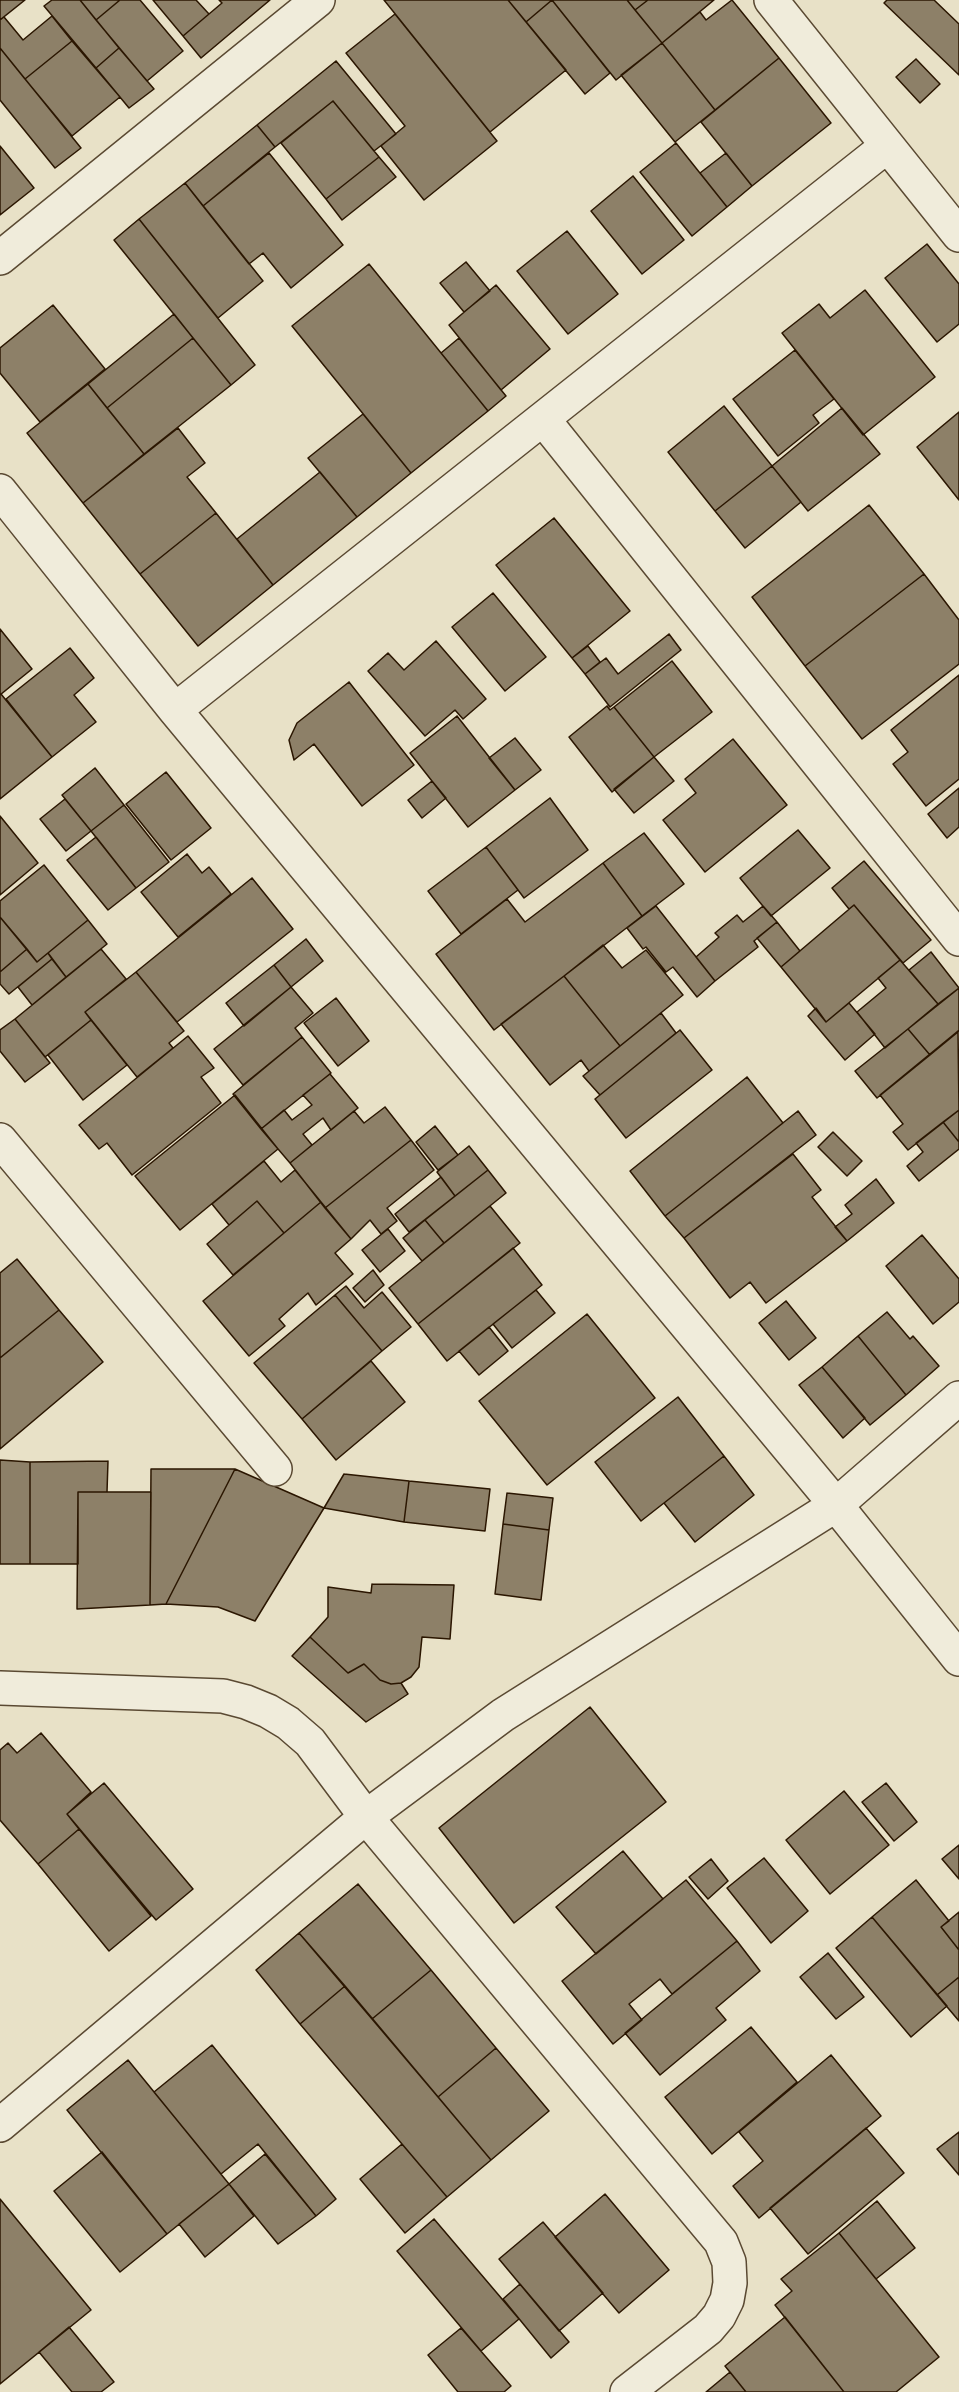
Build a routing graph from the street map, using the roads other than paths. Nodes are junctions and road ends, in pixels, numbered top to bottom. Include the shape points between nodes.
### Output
1 (318, 0) edge
2 (771, 0) edge
3 (887, 146) junction
4 (959, 235) edge
5 (0, 258) edge
6 (543, 419) junction
7 (4, 506) edge
8 (175, 710) junction
9 (959, 939) edge
10 (0, 1140) edge
11 (959, 1398) edge
12 (275, 1469) dead end
13 (836, 1505) junction
14 (959, 1659) edge
15 (0, 1688) edge
16 (366, 1817) junction
17 (0, 2125) edge
18 (627, 2392) edge

1 - 5 street
2 - 3 street
3 - 4 street
3 - 6 street
6 - 8 street
6 - 9 street
7 - 8 street
8 - 13 street
10 - 12 street
11 - 13 street
13 - 14 street
13 - 16 street via 503,1715
15 - 16 street via 223,1696 246,1702 288,1723 310,1742
16 - 17 street
16 - 18 street via 721,2242 729,2262 730,2283 719,2316 708,2329

